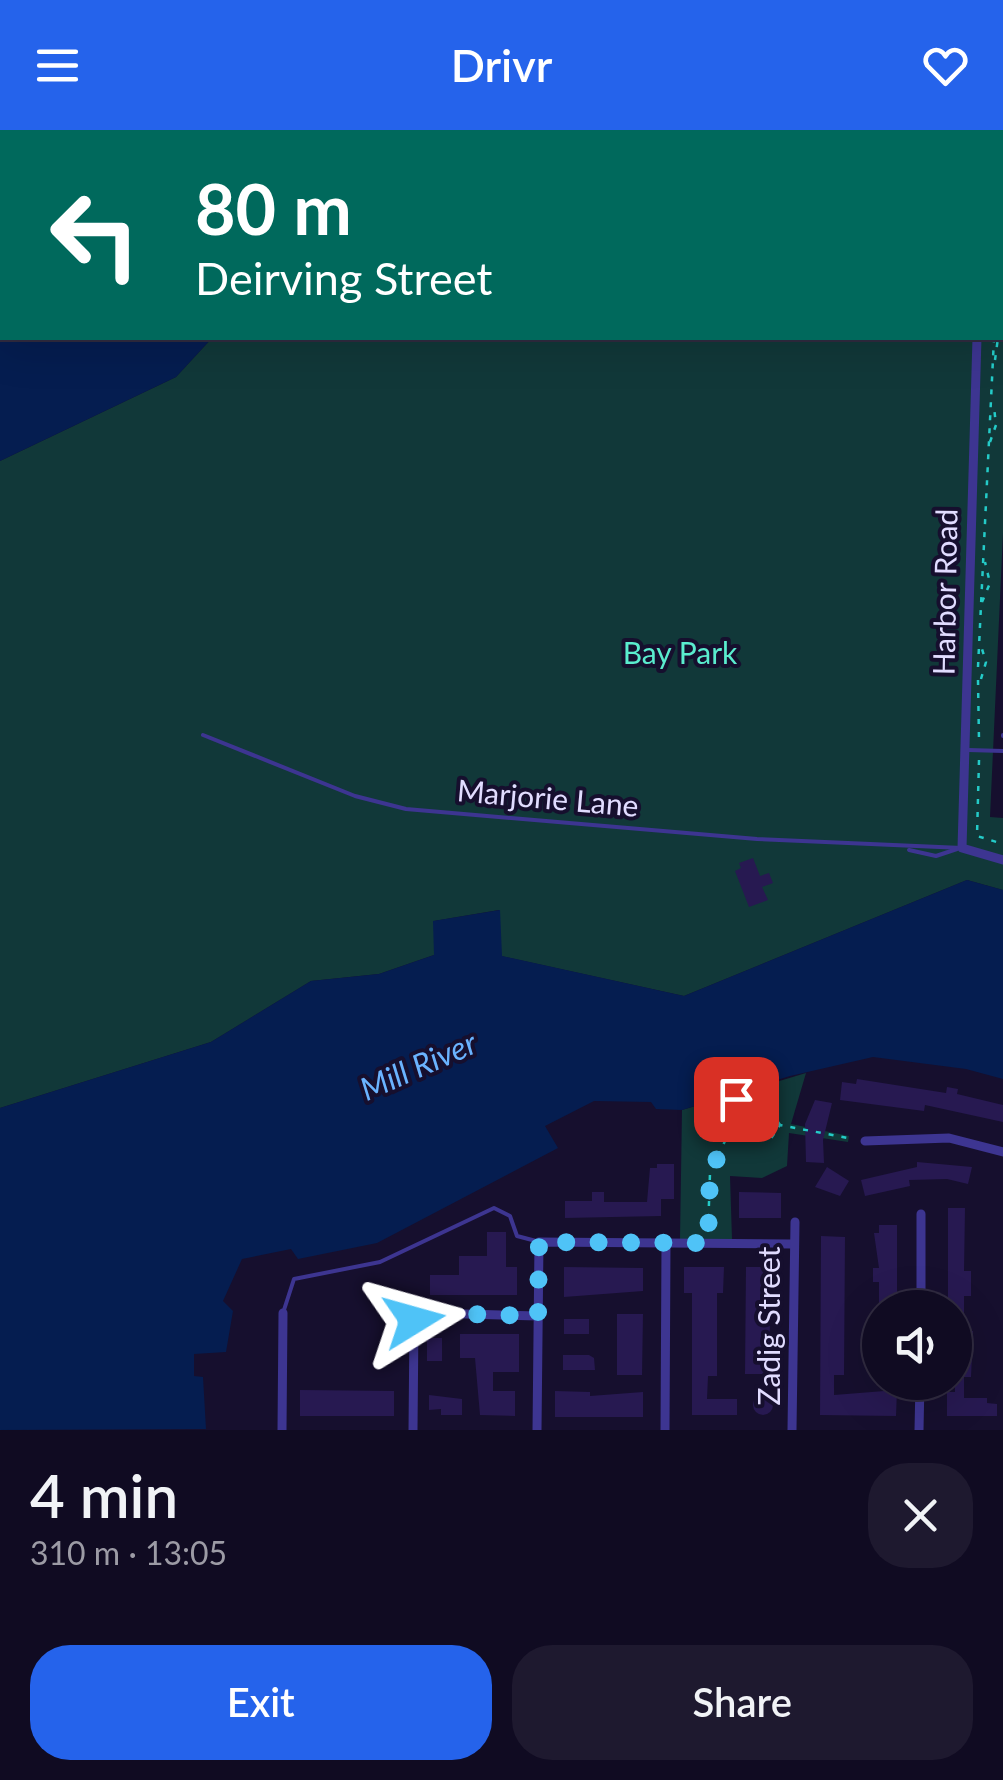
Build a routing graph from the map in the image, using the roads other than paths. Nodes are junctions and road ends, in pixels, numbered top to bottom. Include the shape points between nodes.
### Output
1 (977, 340) edge
2 (204, 735) dead end
3 (966, 750) junction
4 (1003, 751) edge
5 (901, 848) junction
6 (962, 848) junction
7 (1003, 860) edge
8 (866, 1141) road end
9 (1003, 1152) edge
10 (921, 1214) dead end
11 (795, 1222) dead end
12 (666, 1243) junction
13 (793, 1244) junction
14 (539, 1247) junction
15 (921, 1290) edge
16 (284, 1314) joint
17 (538, 1316) junction
18 (920, 1400) edge
19 (282, 1430) edge
20 (413, 1430) edge
21 (538, 1430) edge
22 (665, 1430) edge
23 (792, 1430) edge
24 (919, 1430) edge

1 - 3 street, Harbor Road
2 - 5 lane, Marjorie Lane via 355,796 406,809
3 - 4 lane
3 - 6 street, Harbor Road
5 - 6 lane, Marjorie Lane
5 - 6 lane, Marjorie Lane via 936,856
6 - 7 street, Marjorie Lane
8 - 9 street via 949,1138
10 - 15 street
11 - 13 street, Zadig Street
12 - 13 street
12 - 14 street
12 - 22 street
13 - 23 street, Zadig Street
14 - 16 lane via 517,1236 510,1216 494,1208 380,1262 294,1279
14 - 17 street
16 - 19 street
17 - 20 street via 429,1313 414,1320
17 - 21 street
18 - 24 street

